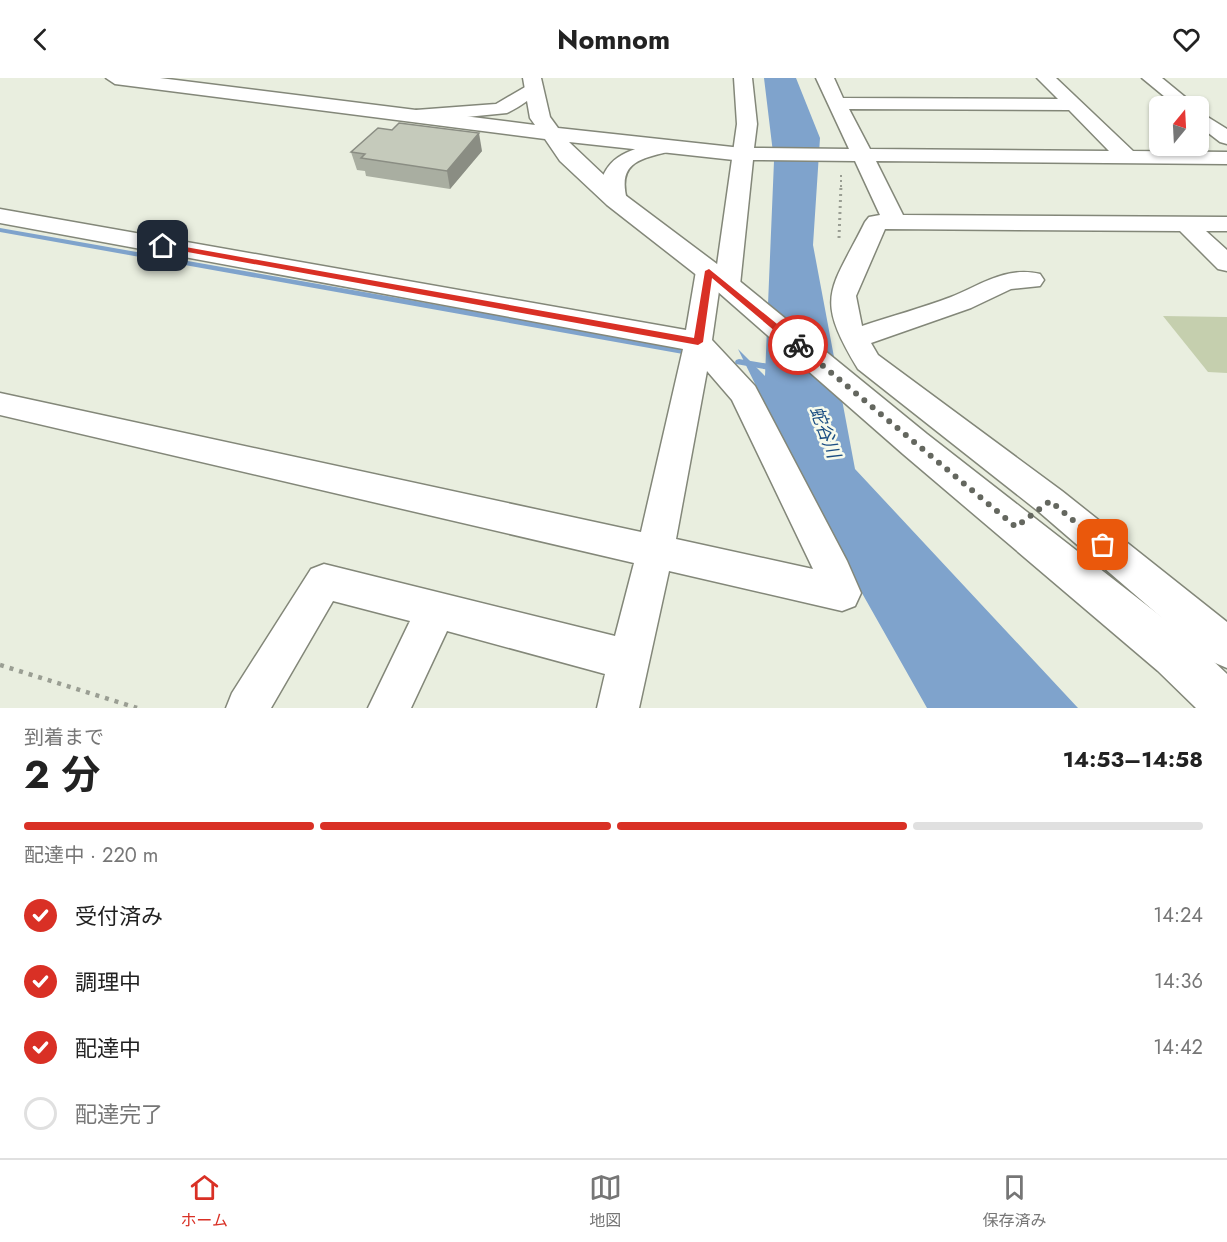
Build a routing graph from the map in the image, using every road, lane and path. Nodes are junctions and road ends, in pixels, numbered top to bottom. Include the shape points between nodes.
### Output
1 (115, 78) edge
2 (743, 78) edge
3 (825, 78) edge
4 (1046, 78) edge
5 (1151, 78) edge
6 (532, 83) edge
7 (1174, 96) edge
8 (838, 103) junction
9 (1072, 105) junction
10 (416, 116) junction
11 (1209, 124) edge
12 (554, 134) junction
13 (1227, 138) edge
14 (664, 147) junction
15 (743, 154) junction
16 (853, 156) junction
17 (1127, 157) junction
18 (1227, 158) edge
19 (616, 200) junction
20 (0, 216) edge
21 (895, 222) junction
22 (1186, 224) junction
23 (1227, 224) edge
24 (1227, 264) edge
25 (718, 278) junction
26 (1031, 280) dead end
27 (843, 295) junction
28 (854, 339) junction
29 (698, 342) junction
30 (0, 404) edge
31 (1050, 501) junction
32 (1016, 527) junction
33 (655, 553) junction
34 (437, 609) junction
35 (1227, 648) edge
36 (630, 660) junction
37 (0, 665) edge
38 (1227, 706) edge
39 (136, 708) edge
40 (247, 708) edge
41 (389, 708) edge
42 (618, 708) edge

1 - 10 street
2 - 15 street via 747,124
3 - 8 street
4 - 9 street
5 - 7 street
6 - 10 street via 513,104 487,112
6 - 12 street via 540,118
8 - 9 street
8 - 16 street
9 - 17 street
10 - 12 street
11 - 13 street
12 - 14 street
12 - 19 street via 567,156
14 - 15 street
14 - 19 street via 625,160 617,168 612,182
15 - 16 street
15 - 25 street
16 - 17 street
16 - 21 street
16 - 27 path via 841,172 837,267
17 - 18 street
19 - 25 street
20 - 29 street
21 - 22 street
21 - 27 street via 877,222
22 - 23 street
22 - 24 street
25 - 29 street
25 - 32 street
26 - 28 street via 1006,281 962,302
27 - 28 street
28 - 31 street via 868,362
29 - 33 street
29 - 33 street via 744,394 842,593
30 - 33 street
31 - 32 street
31 - 35 street
32 - 38 street via 1174,655
33 - 36 street
34 - 36 street
34 - 40 street via 324,581
34 - 41 street
36 - 42 street
37 - 39 path

